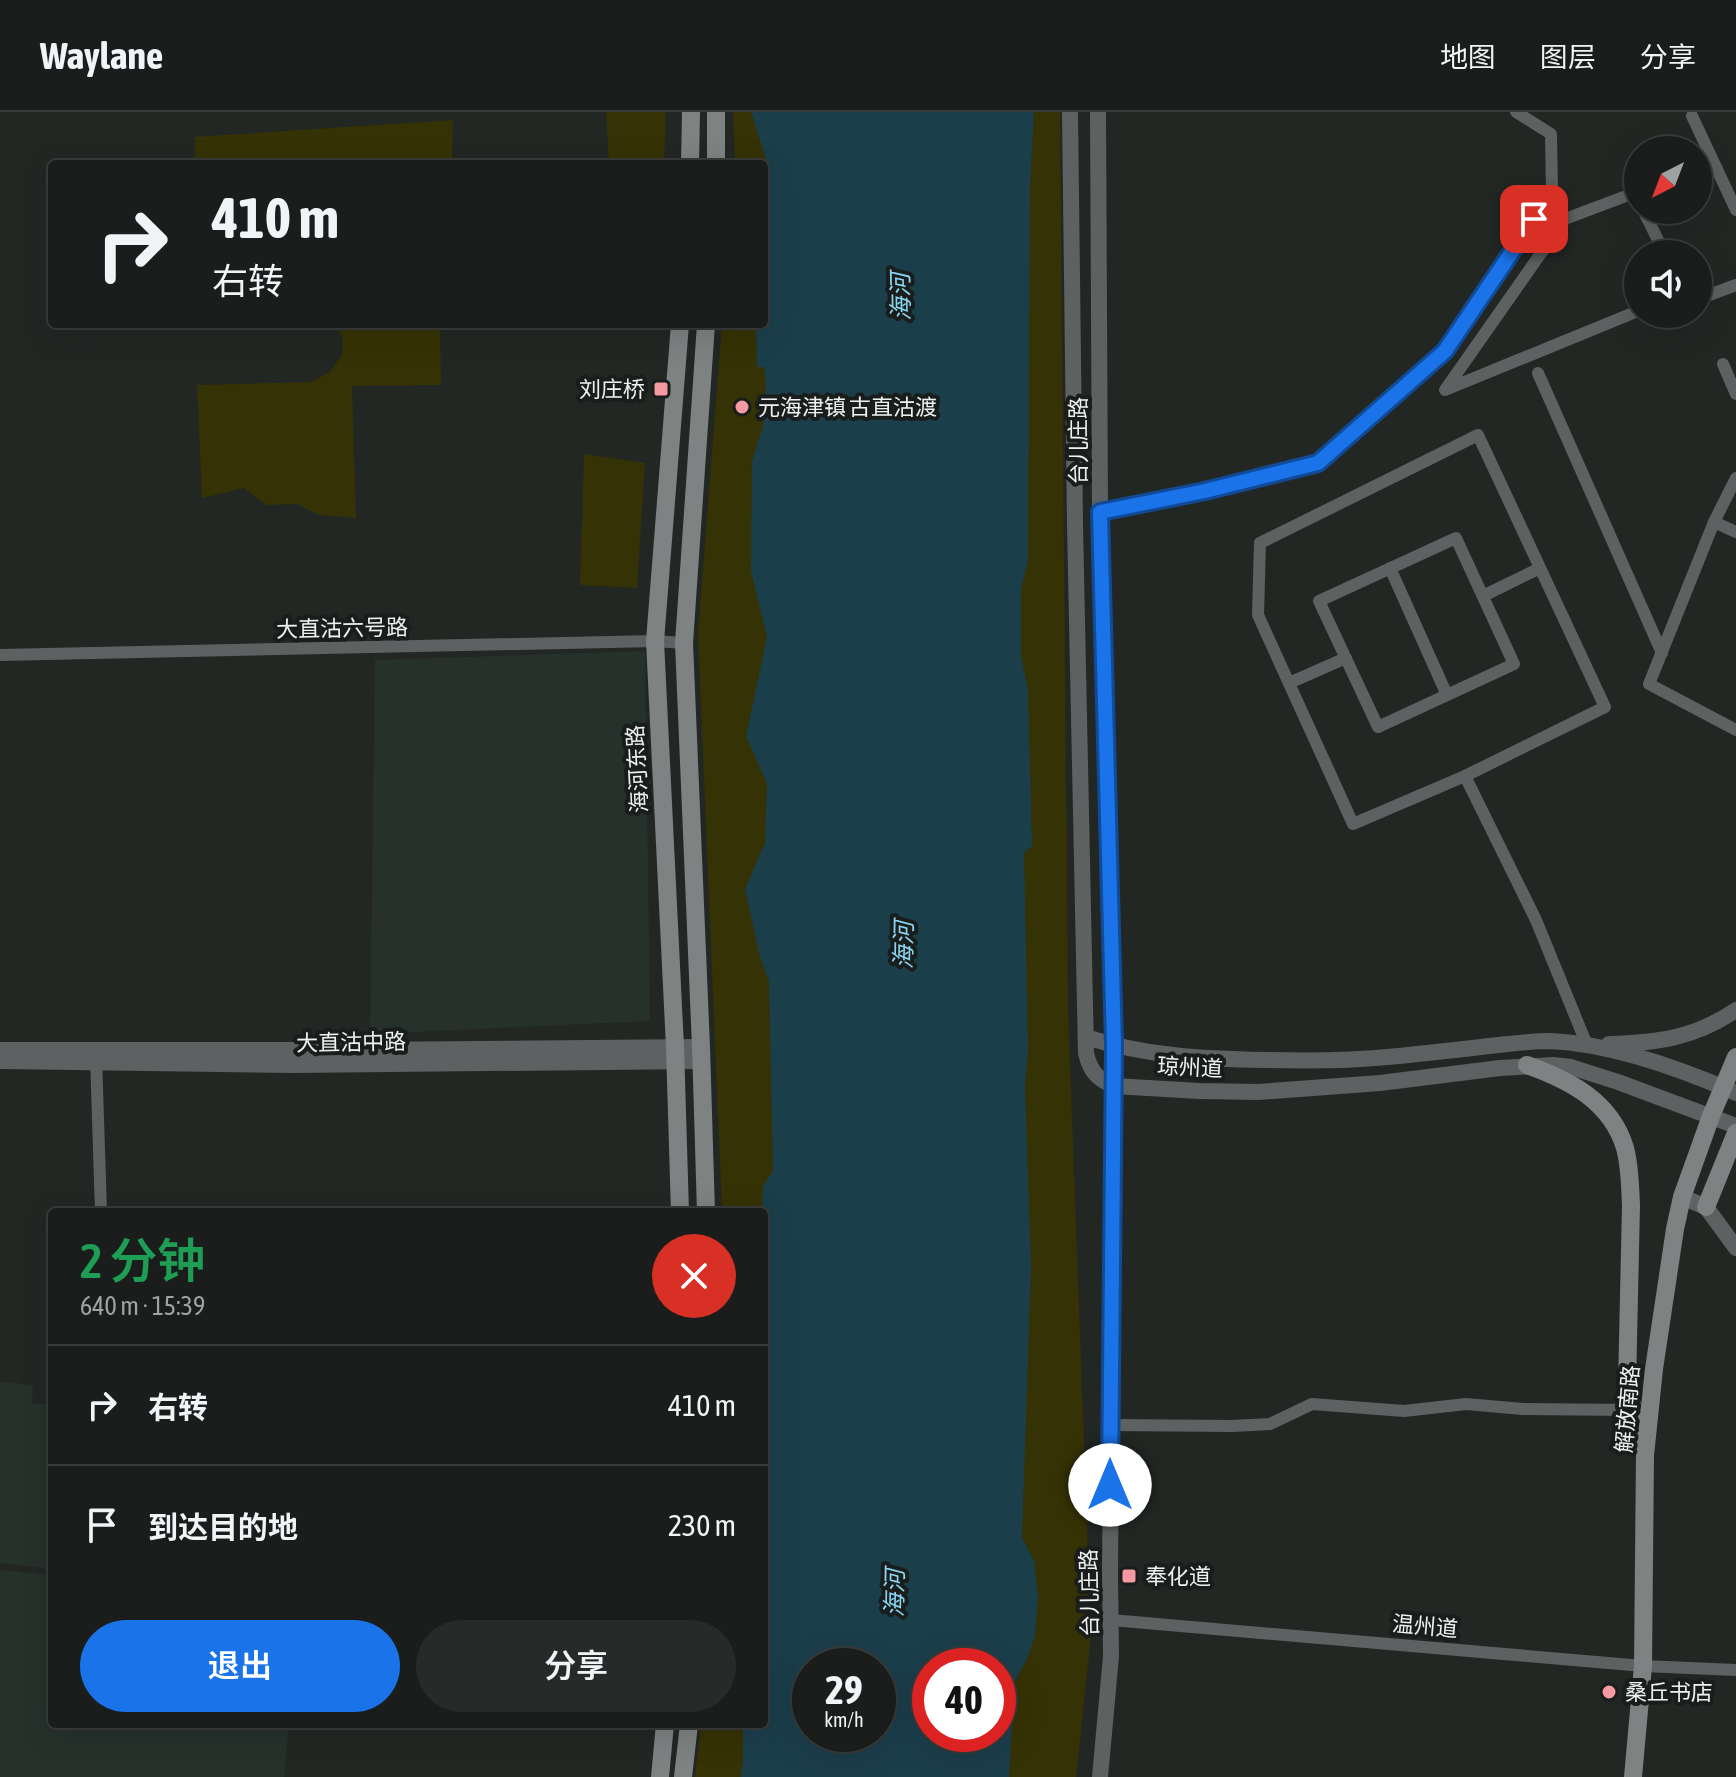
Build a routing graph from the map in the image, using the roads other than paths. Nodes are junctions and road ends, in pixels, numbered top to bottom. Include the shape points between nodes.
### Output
1 (691, 112) edge
2 (716, 112) edge
3 (1070, 112) edge
4 (1098, 112) edge
5 (1516, 112) edge
6 (1692, 116) dead end
7 (690, 160) edge
8 (716, 160) edge
9 (1624, 197) edge
10 (1736, 210) edge
11 (1736, 285) edge
12 (1712, 294) edge
13 (1624, 317) edge
14 (680, 328) edge
15 (706, 328) edge
16 (1723, 364) dead end
17 (1538, 373) dead end
18 (1736, 394) edge
19 (1736, 478) edge
20 (1100, 512) junction
21 (1714, 522) junction
22 (1736, 532) edge
23 (1390, 568) junction
24 (1540, 568) junction
25 (1483, 596) junction
26 (655, 641) junction
27 (684, 643) junction
28 (1662, 653) junction
29 (0, 655) edge
30 (1346, 658) junction
31 (1289, 683) junction
32 (1447, 695) junction
33 (1736, 730) edge
34 (1465, 776) junction
35 (1736, 1010) edge
36 (1086, 1037) junction
37 (1587, 1045) junction
38 (1114, 1046) junction
39 (0, 1050) edge
40 (675, 1054) junction
41 (701, 1054) junction
42 (96, 1056) junction
43 (1736, 1057) edge
44 (0, 1061) edge
45 (1527, 1065) junction
46 (1114, 1086) junction
47 (1729, 1090) edge
48 (1711, 1116) junction
49 (1736, 1126) edge
50 (1736, 1133) edge
51 (1682, 1197) junction
52 (1706, 1207) junction
53 (101, 1208) edge
54 (680, 1208) edge
55 (706, 1208) edge
56 (1736, 1248) edge
57 (1632, 1410) junction
58 (1111, 1425) junction
59 (1645, 1455) junction
60 (1111, 1620) junction
61 (1643, 1666) junction
62 (1736, 1670) edge
63 (665, 1728) edge
64 (689, 1728) edge
65 (660, 1777) edge
66 (683, 1777) edge
67 (1100, 1777) edge
68 (1633, 1777) edge

1 - 7 main road
2 - 8 main road
3 - 36 street, 台儿庄路
4 - 20 street, 台儿庄路
5 - 20 street via 1551,134 1552,192 1445,351 1318,463
6 - 10 street
9 - 13 street via 1565,219 1445,390
11 - 12 street
14 - 26 main road, 海河东路
15 - 27 main road
16 - 18 street
17 - 28 street
19 - 21 street
20 - 38 street, 台儿庄路
21 - 22 street
21 - 28 street
23 - 25 street via 1456,538
23 - 30 street via 1319,601
23 - 32 street
24 - 25 street
24 - 31 street via 1478,435 1260,543 1258,615
24 - 34 street via 1605,707
25 - 32 street via 1514,664
26 - 27 street, 大直沽六号路
26 - 29 street, 大直沽六号路
26 - 40 main road, 海河东路
27 - 41 main road
28 - 33 street via 1649,684
30 - 31 street
30 - 32 street via 1378,727
31 - 34 street via 1353,824
34 - 37 street via 1536,920
35 - 37 street via 1682,1036
36 - 38 street, 琼州道
36 - 46 street via 1089,1066
37 - 38 street, 琼州道 via 1527,1042 1322,1061 1168,1056
37 - 47 street, 琼州道
38 - 46 street, 台儿庄路
39 - 42 street, 大直沽中路
40 - 41 street, 大直沽中路
40 - 42 street, 大直沽中路
40 - 54 main road, 海河东路
41 - 55 main road
42 - 44 street, 大直沽中路
42 - 53 street
43 - 47 main road, 解放南路
45 - 46 street, 琼州道 via 1258,1092
45 - 48 street, 琼州道 via 1571,1067
45 - 57 main road via 1585,1091 1608,1116 1624,1147 1631,1205 1627,1386
46 - 58 street, 台儿庄路
47 - 48 main road, 解放南路
48 - 49 street, 琼州道
48 - 51 main road, 解放南路
50 - 52 main road
51 - 52 street
51 - 59 main road, 解放南路
52 - 56 street
57 - 58 street via 1466,1404 1404,1411 1312,1404 1270,1424
57 - 59 main road
58 - 60 street, 台儿庄路
59 - 61 main road, 解放南路
60 - 61 street, 温州道
60 - 67 street, 台儿庄路
61 - 62 street, 温州道
61 - 68 main road, 解放南路
63 - 65 main road
64 - 66 main road

